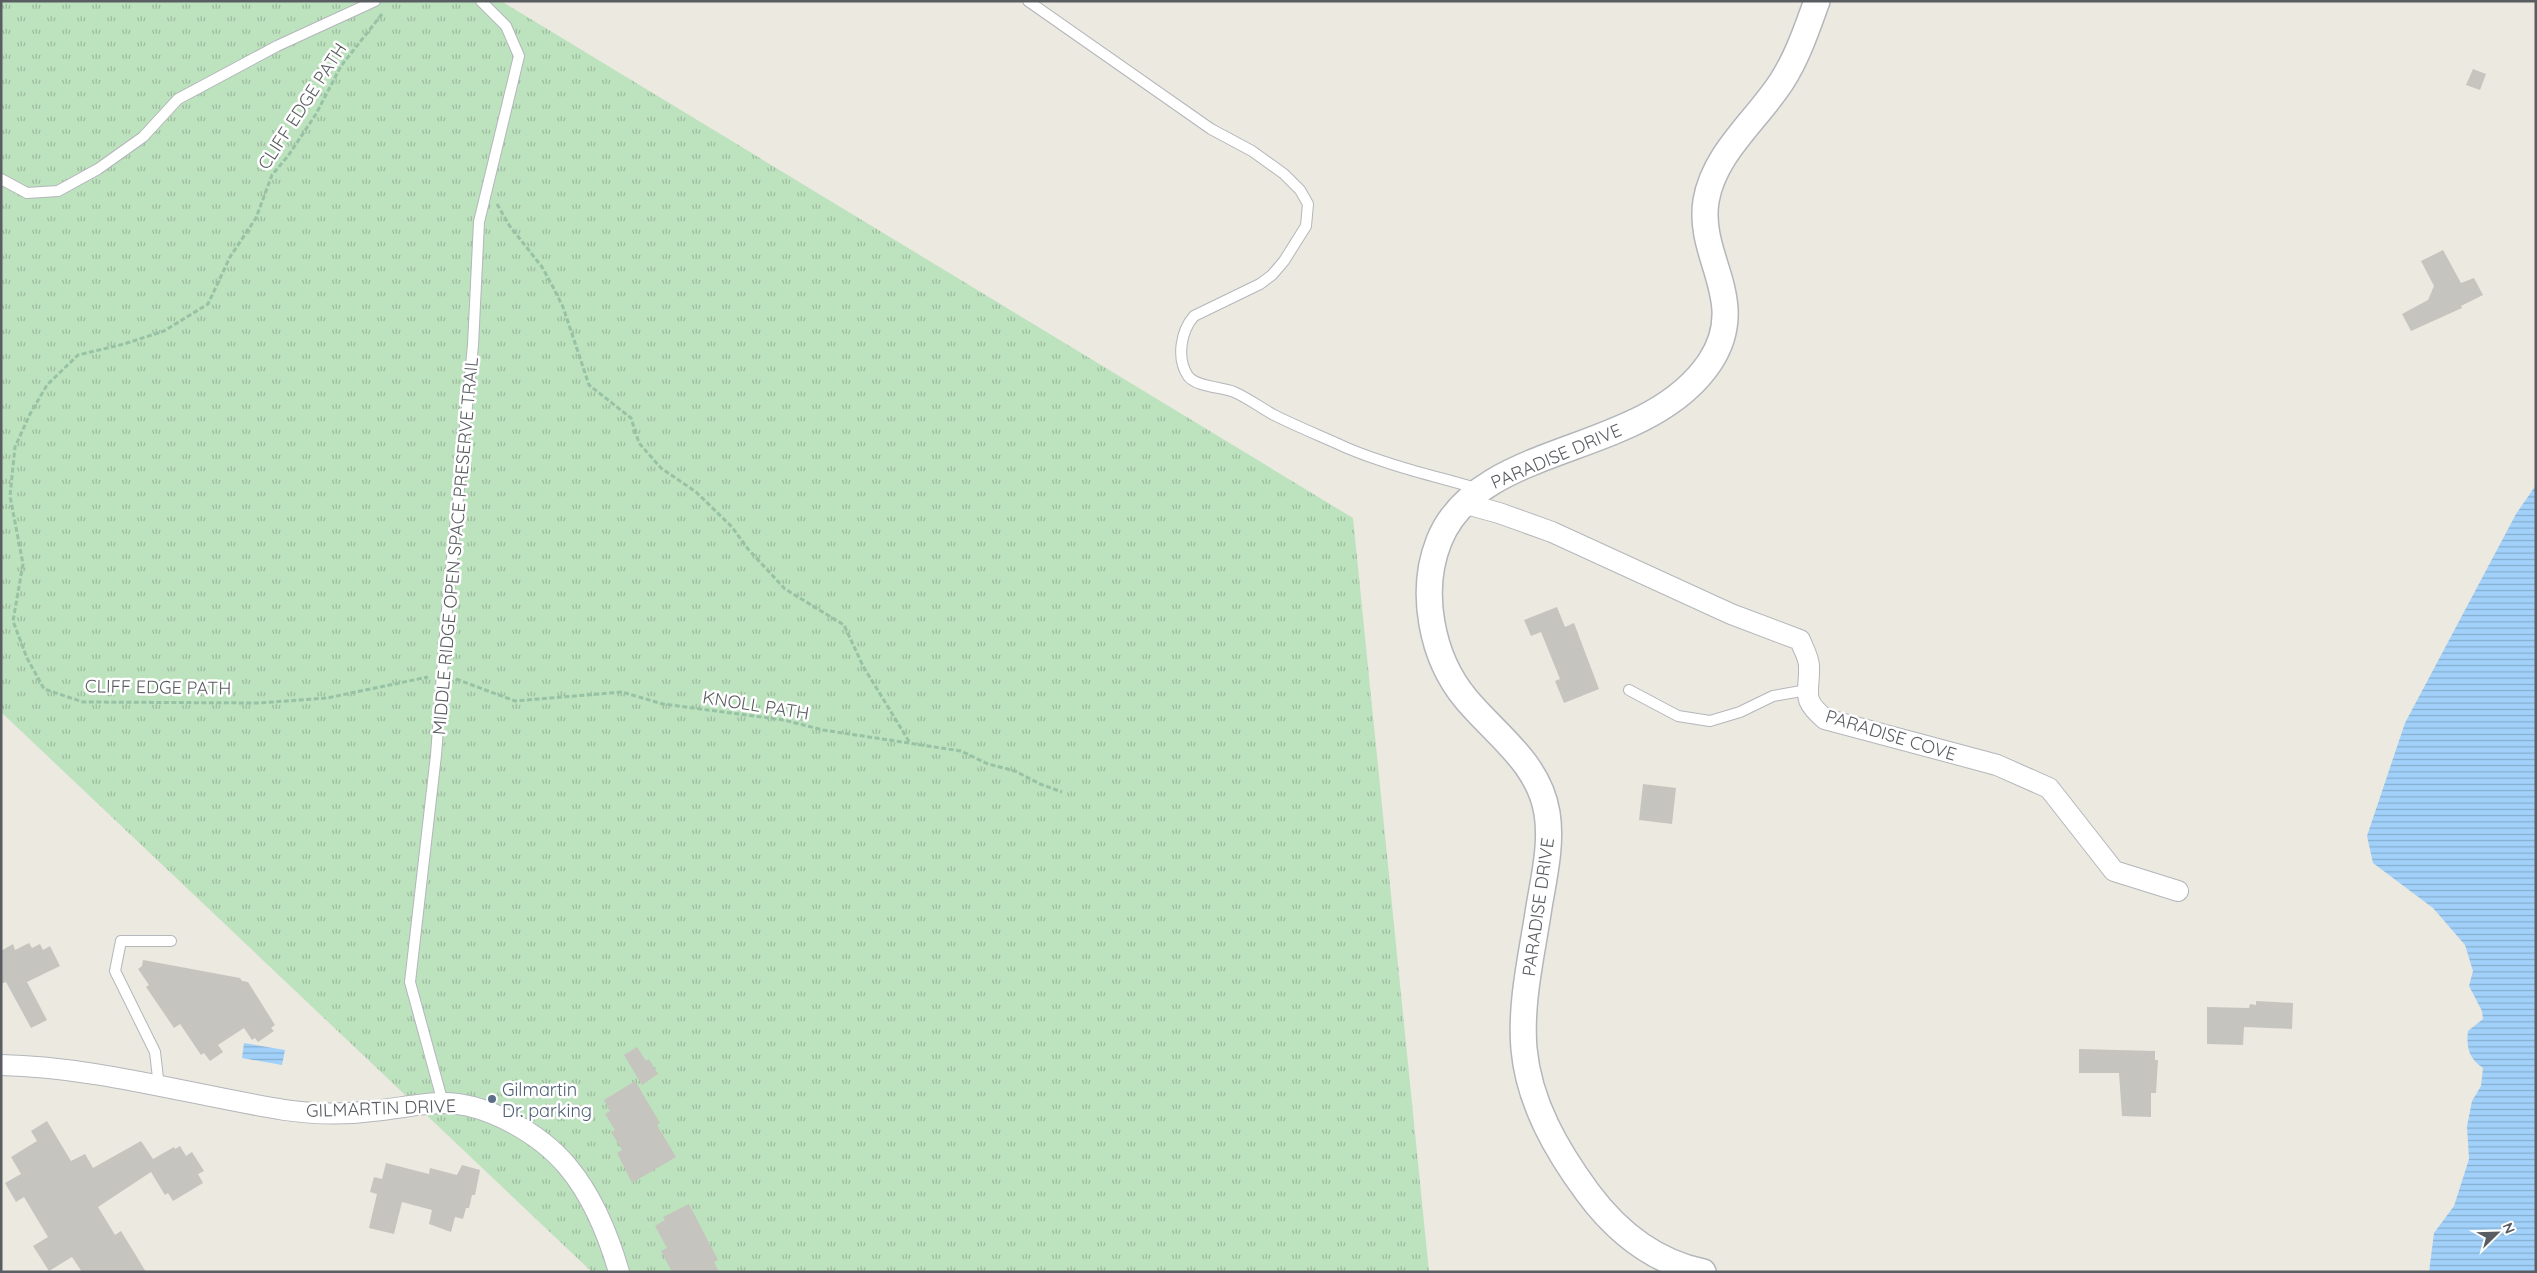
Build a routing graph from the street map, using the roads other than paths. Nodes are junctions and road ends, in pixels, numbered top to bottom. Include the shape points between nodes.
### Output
1 (375, 1) edge
2 (481, 1) edge
3 (1028, 1) edge
4 (1817, 1) edge
5 (1, 179) edge
6 (1471, 496) junction
7 (1629, 690) dead end
8 (1807, 690) junction
9 (2178, 891) dead end
10 (171, 941) dead end
11 (1, 1065) edge
12 (159, 1087) junction
13 (443, 1103) junction
14 (619, 1272) edge
15 (1703, 1272) edge

1 - 5 lane via 277,46 178,99 142,137 98,169 58,191 27,192
2 - 13 lane, MIDDLE RIDGE OPEN SPACE PRESERVE TRAIL via 506,26 519,56 479,222 473,345 436,755 410,982
3 - 6 lane via 1211,129 1252,151 1284,174 1308,204 1306,226 1272,275 1194,316 1186,324 1181,350 1189,377 1195,382 1236,393 1274,415 1349,448
4 - 6 street, PARADISE DRIVE via 1782,81 1728,150 1713,175 1706,202 1706,225 1726,303 1725,324 1710,362 1678,396 1646,417 1616,432 1522,467
6 - 8 street, PARADISE COVE via 1499,513 1552,532 1732,614 1800,640 1809,665
6 - 15 street, PARADISE DRIVE via 1440,536 1429,578 1429,599 1438,646 1448,671 1464,697 1530,767 1541,789 1547,813 1548,852 1523,1026 1524,1050 1533,1094 1565,1160 1613,1223 1648,1251 1667,1261
7 - 8 lane via 1678,716 1710,721 1740,712 1773,696
8 - 9 street, PARADISE COVE via 1812,708 1825,719 1997,765 2049,788 2114,871
10 - 12 lane via 121,941 115,970 155,1052
11 - 12 street, GILMARTIN DRIVE via 73,1071
12 - 13 street, GILMARTIN DRIVE via 307,1113 357,1113
13 - 14 street, GILMARTIN DRIVE via 481,1109 505,1119 528,1133 568,1166 591,1200

